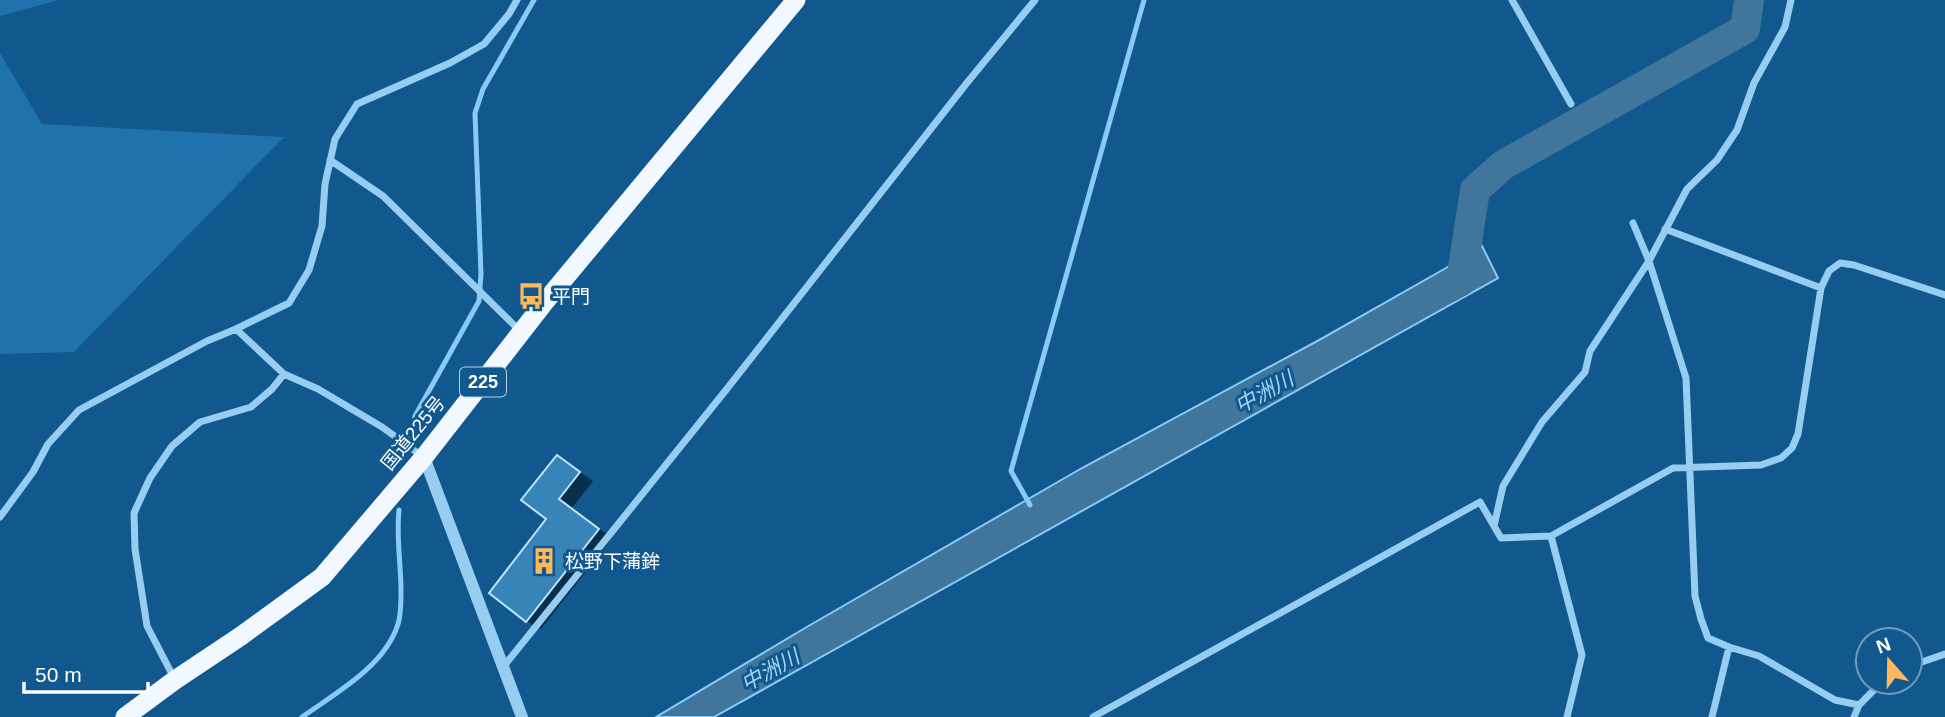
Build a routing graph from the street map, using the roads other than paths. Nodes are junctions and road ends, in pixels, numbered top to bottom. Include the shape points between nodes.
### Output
1 (517, 0) edge
2 (796, 0) edge
3 (1035, 0) edge
4 (1512, 0) edge
5 (1791, 0) edge
6 (1571, 104) dead end
7 (330, 160) junction
8 (1633, 223) dead end
9 (1665, 229) junction
10 (1649, 261) junction
11 (1821, 288) junction
12 (1945, 295) edge
13 (236, 330) junction
14 (521, 332) junction
15 (284, 374) junction
16 (424, 457) junction
17 (1689, 467) junction
18 (0, 517) edge
19 (1494, 527) junction
20 (1551, 536) junction
21 (1730, 647) junction
22 (1945, 654) edge
23 (1924, 661) edge
24 (504, 666) junction
25 (175, 680) junction
26 (1868, 696) edge
27 (1859, 705) junction
28 (125, 717) edge
29 (522, 717) edge
30 (1093, 717) edge
31 (1567, 717) edge
32 (1712, 717) edge
33 (1854, 717) edge

1 - 7 street via 484,44 357,104 335,139
2 - 14 highway, 国道225号 / 225
3 - 24 street
4 - 6 street
5 - 9 street via 1785,27 1754,83 1737,130 1717,160 1687,189
7 - 13 street via 322,226 310,270 289,303
7 - 14 street via 383,196
8 - 10 street
9 - 10 street
9 - 11 street
10 - 17 street via 1686,378
10 - 19 street via 1590,351 1585,372 1542,422 1503,486
11 - 12 street via 1829,271 1840,264
11 - 17 street via 1792,448 1782,458 1761,465
13 - 15 street
13 - 18 street via 79,410 48,444
14 - 16 highway, 国道225号 / 225
15 - 16 street via 318,389
15 - 25 street via 251,407 201,422 172,446 134,513 147,626
16 - 24 street
16 - 25 highway, 国道225号 / 225 via 322,577
17 - 20 street via 1674,468
17 - 21 street via 1695,596 1708,638
19 - 20 street via 1501,538
19 - 30 street via 1480,502
20 - 31 street via 1582,655
21 - 27 street via 1759,656 1835,700
21 - 32 street
22 - 23 street
24 - 29 street
25 - 28 highway, 国道225号 / 225
26 - 27 street
27 - 33 street

